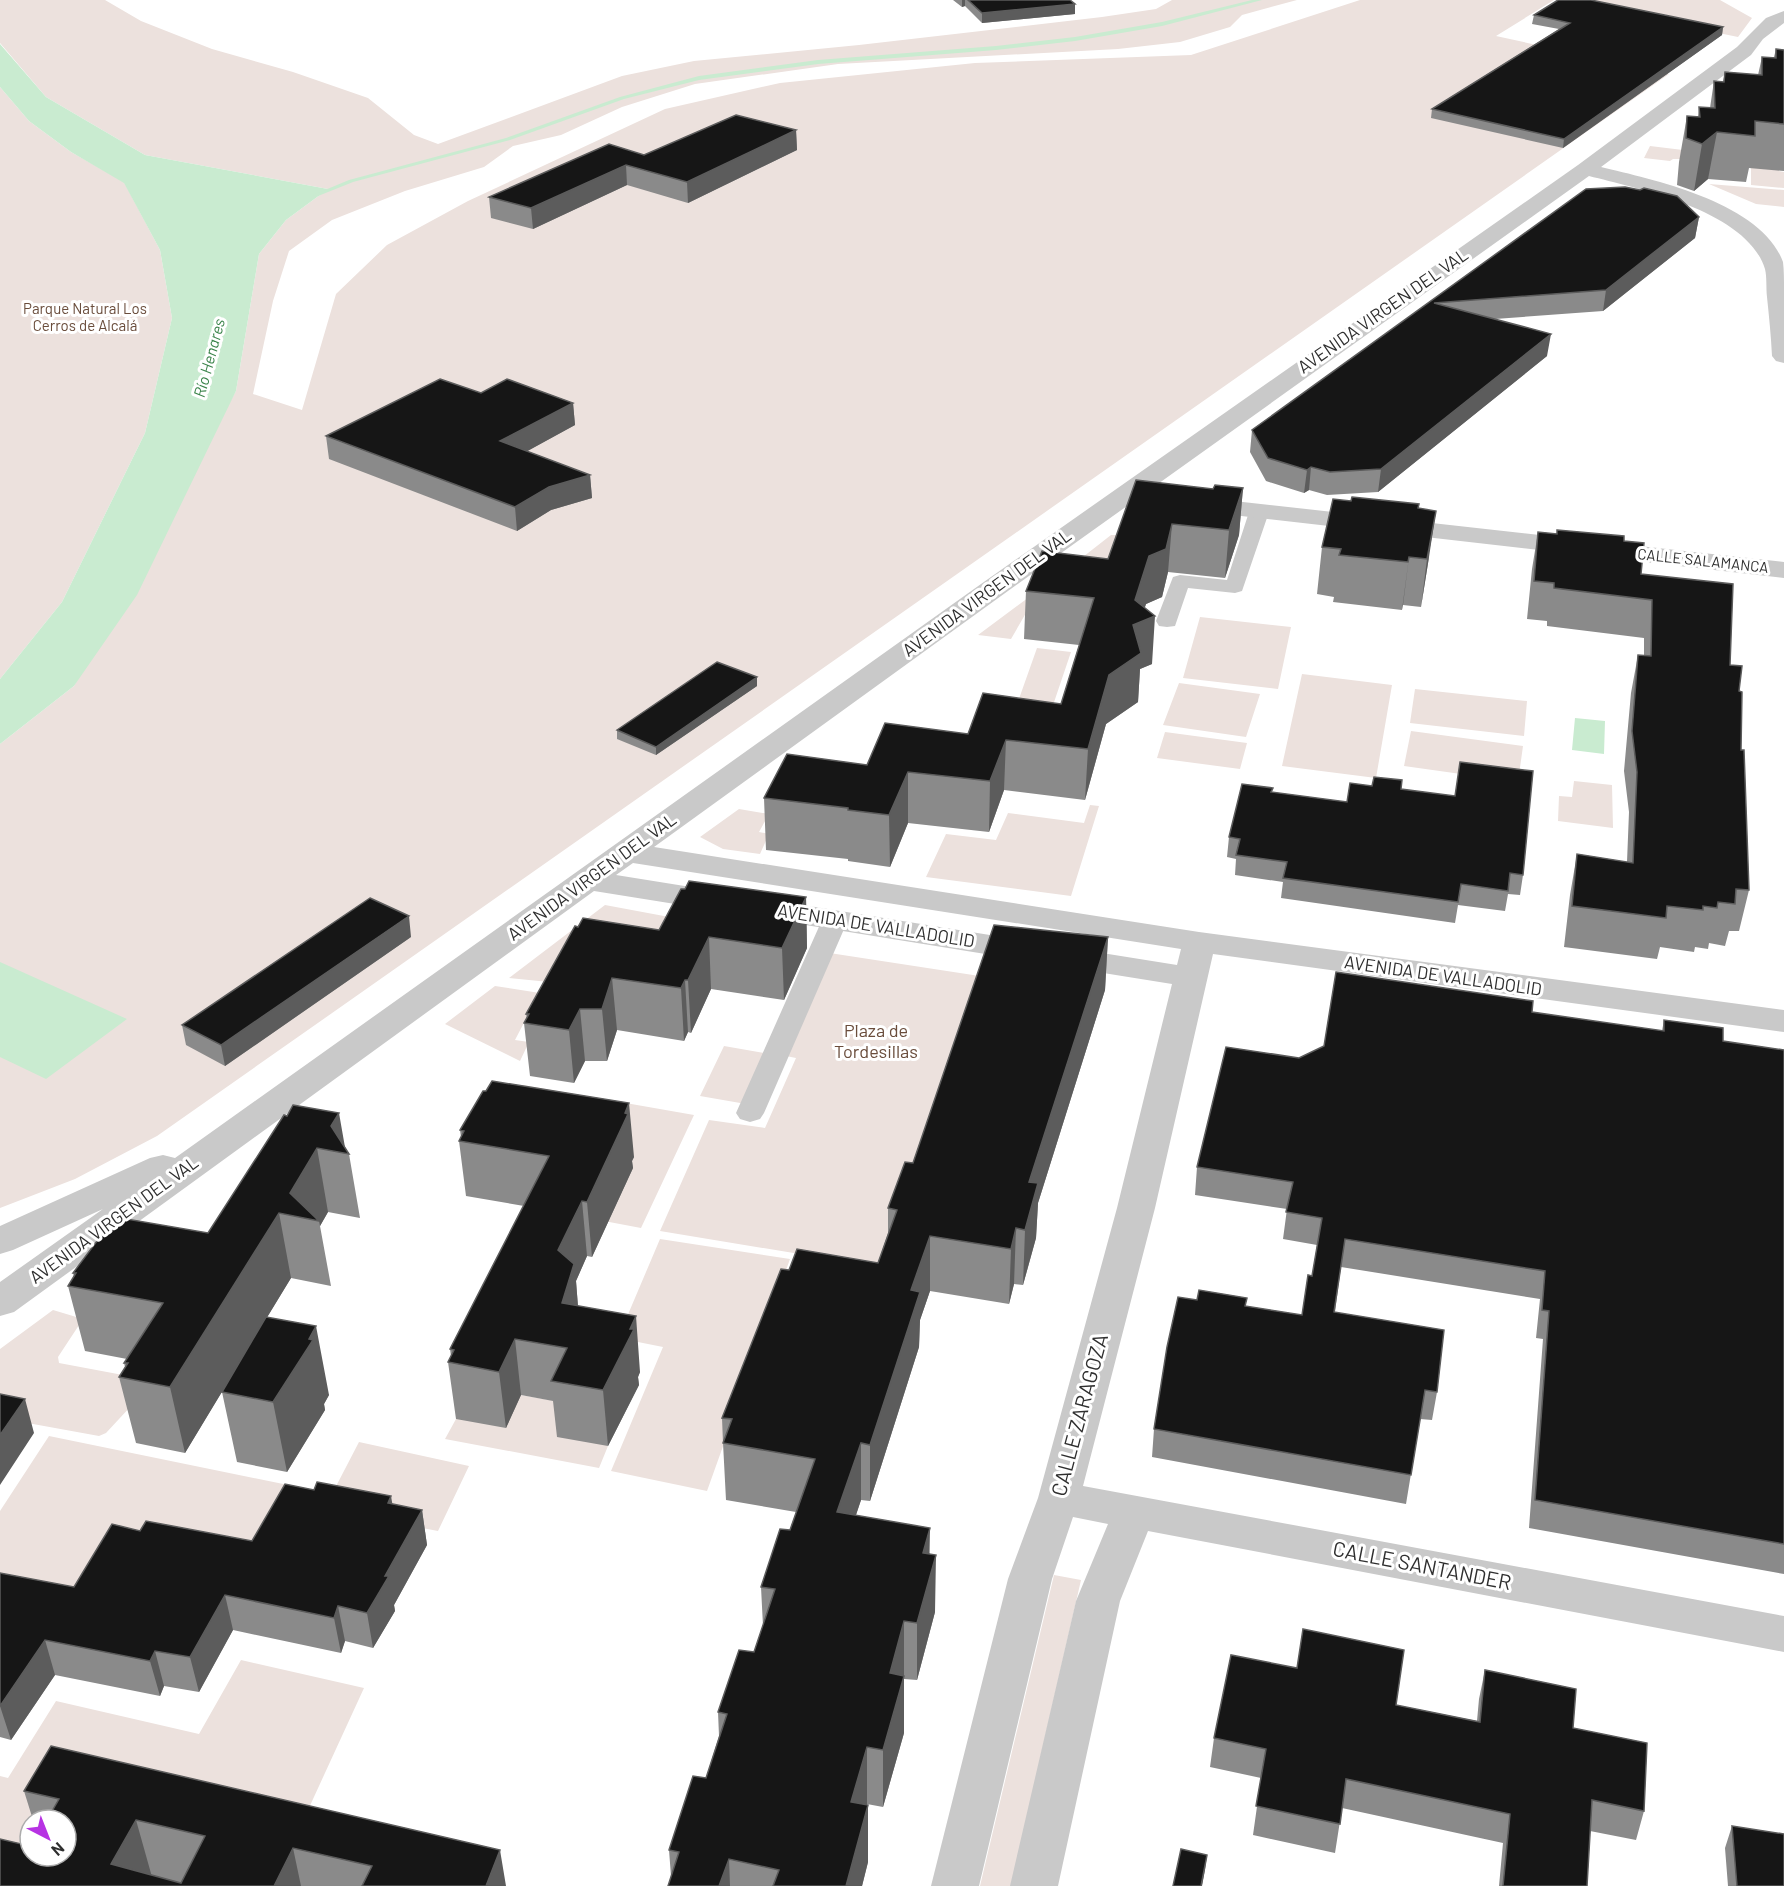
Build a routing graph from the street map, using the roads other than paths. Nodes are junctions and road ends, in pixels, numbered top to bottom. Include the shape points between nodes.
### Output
1 (1778, 23) edge
2 (1593, 164) junction
3 (1768, 223) dead end
4 (1784, 356) edge
5 (1122, 496) junction
6 (1259, 512) junction
7 (1784, 570) edge
8 (1167, 621) dead end
9 (626, 852) junction
10 (588, 880) junction
11 (835, 920) junction
12 (1103, 927) junction
13 (1199, 942) junction
14 (1093, 962) junction
15 (1190, 977) junction
16 (1784, 1021) edge
17 (750, 1113) dead end
18 (228, 1138) junction
19 (0, 1240) edge
20 (0, 1302) edge
21 (1059, 1498) junction
22 (1134, 1513) junction
23 (1784, 1634) edge
24 (955, 1886) edge
25 (1034, 1886) edge

1 - 2 street, AVENIDA VIRGEN DEL VAL
2 - 3 street via 1669,177 1707,190
2 - 4 street via 1712,208 1758,240 1773,258 1776,270
2 - 5 street, AVENIDA VIRGEN DEL VAL
5 - 6 street, CALLE SALAMANCA
5 - 9 street, AVENIDA VIRGEN DEL VAL
6 - 7 street, CALLE SALAMANCA
6 - 8 street via 1235,587 1180,581
9 - 10 street, AVENIDA VIRGEN DEL VAL
9 - 12 street, AVENIDA DE VALLADOLID
10 - 11 street, AVENIDA DE VALLADOLID
10 - 18 street, AVENIDA VIRGEN DEL VAL
11 - 14 street, AVENIDA DE VALLADOLID
11 - 17 street
12 - 13 street, AVENIDA DE VALLADOLID
12 - 14 street
13 - 15 street, CALLE ZARAGOZA
13 - 16 street, AVENIDA DE VALLADOLID
14 - 15 street, AVENIDA DE VALLADOLID
15 - 21 street, CALLE ZARAGOZA via 1136,1208
18 - 19 street, AVENIDA VIRGEN DEL VAL
18 - 20 street, AVENIDA VIRGEN DEL VAL
21 - 22 street, CALLE SANTANDER
21 - 24 street, CALLE ZARAGOZA via 1030,1579
22 - 23 street, CALLE SANTANDER
22 - 25 street via 1098,1601

